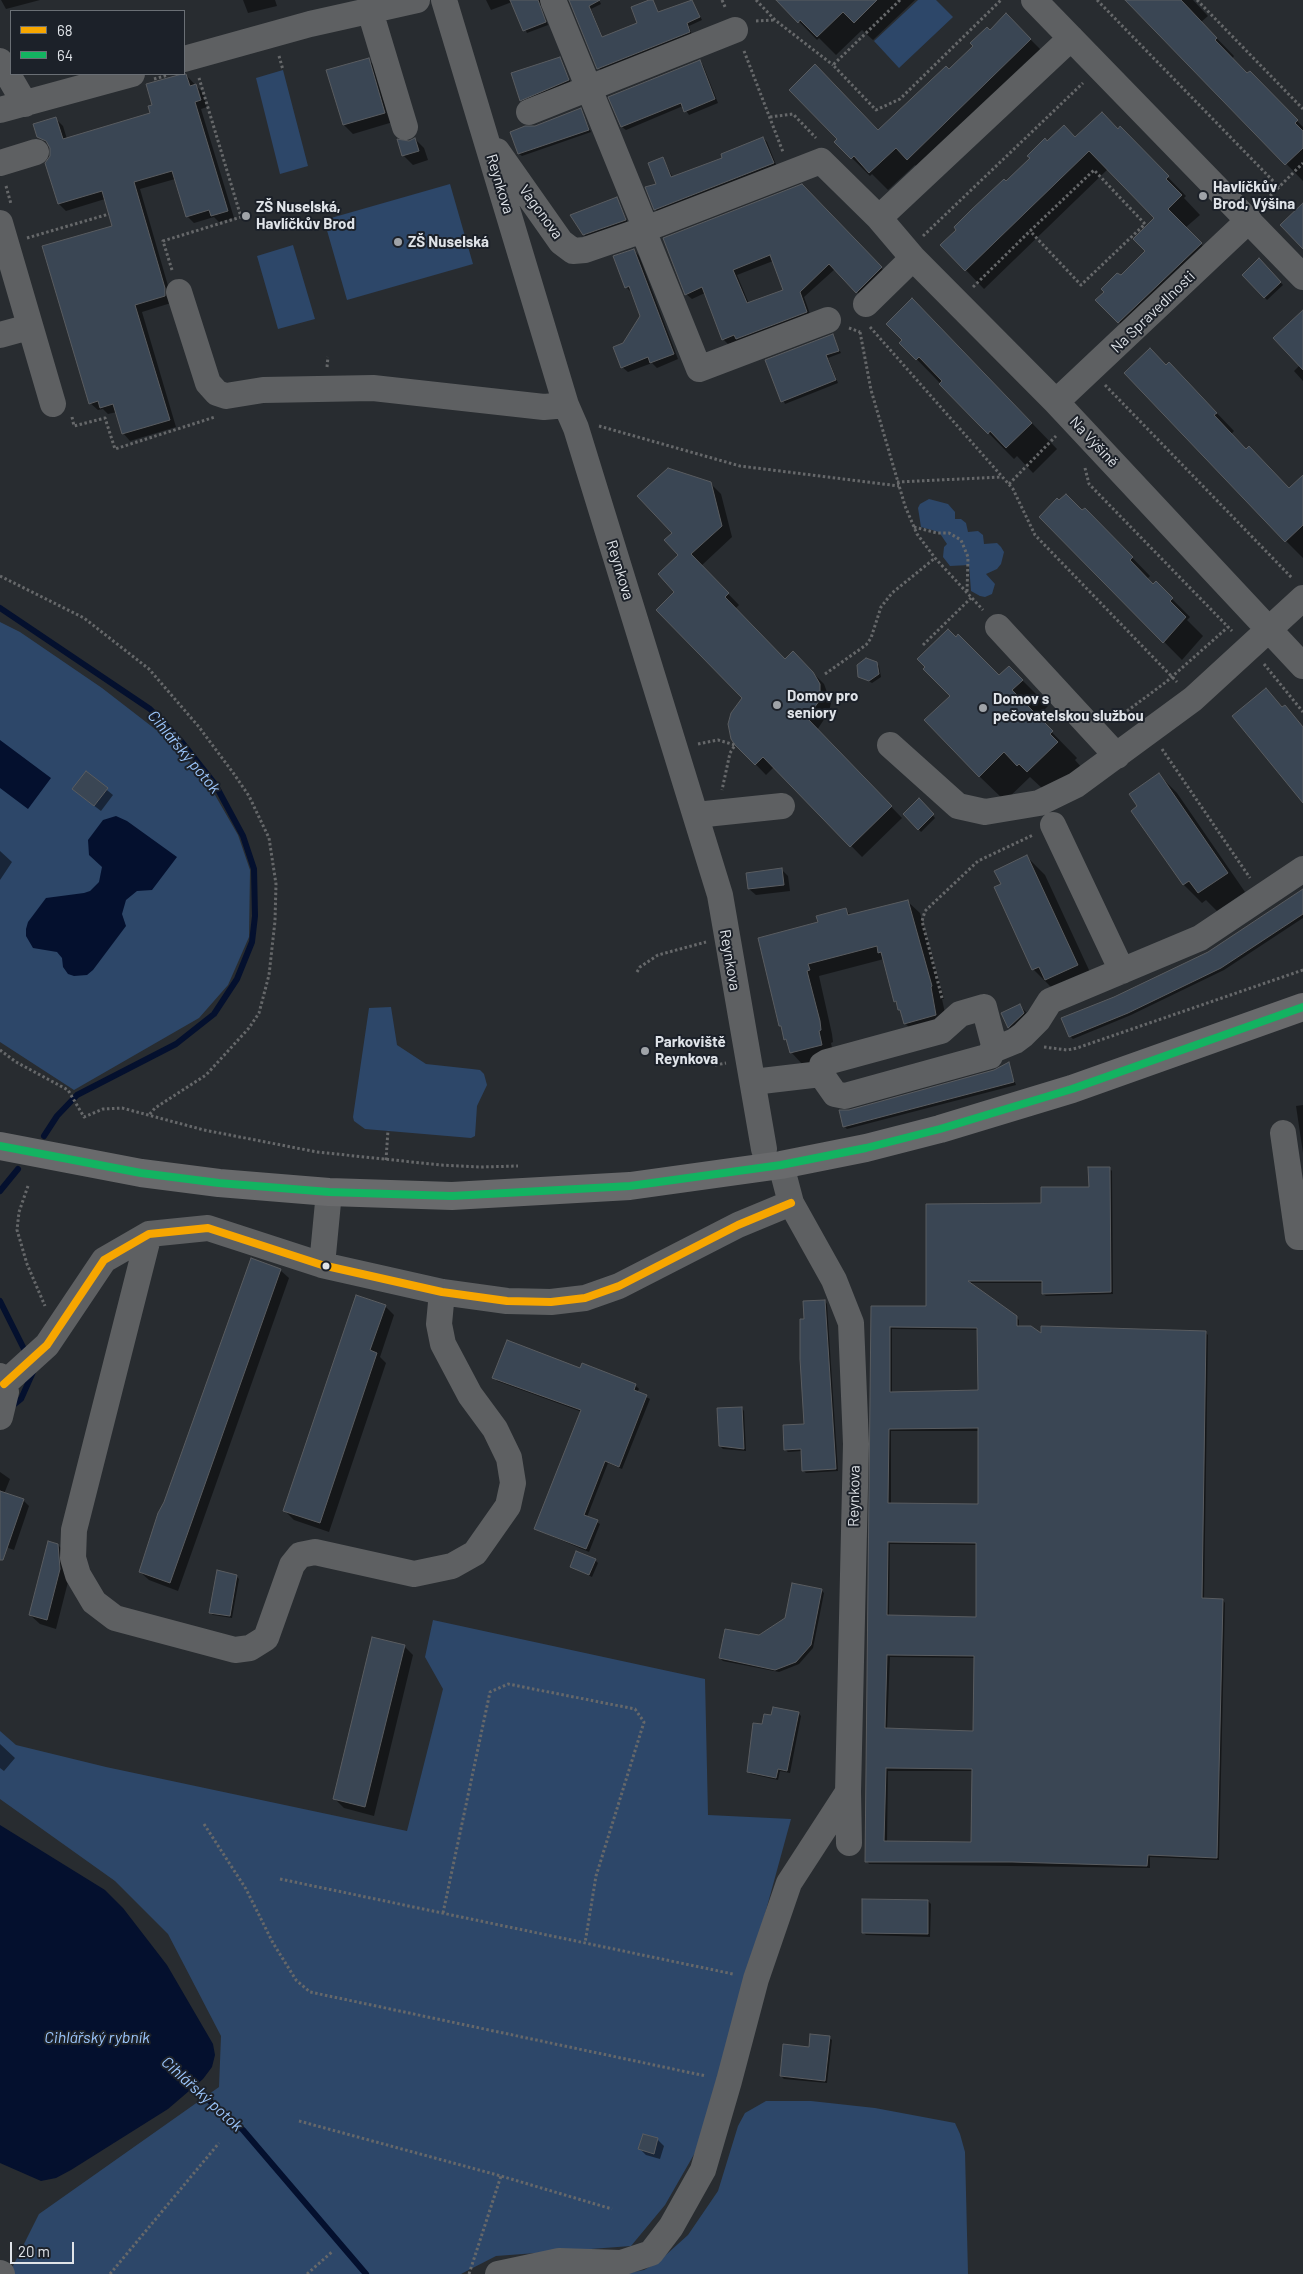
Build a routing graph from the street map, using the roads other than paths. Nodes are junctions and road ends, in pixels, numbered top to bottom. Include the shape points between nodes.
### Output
1 (417, 0) edge
2 (444, 0) edge
3 (553, 0) edge
4 (1034, 0) edge
5 (370, 10) junction
6 (735, 30) road end
7 (1072, 38) junction
8 (0, 61) edge
9 (191, 68) edge
10 (128, 75) edge
11 (589, 89) junction
12 (12, 107) edge
13 (529, 112) dead end
14 (405, 127) dead end
15 (484, 133) junction
16 (36, 152) dead end
17 (821, 152) joint
18 (3, 173) edge
19 (7, 217) edge
20 (879, 218) junction
21 (1248, 219) junction
22 (644, 229) junction
23 (910, 255) junction
24 (1303, 277) edge
25 (179, 292) road end
26 (869, 316) road end
27 (828, 320) dead end
28 (29, 327) junction
29 (0, 334) edge
30 (1056, 402) junction
31 (566, 405) junction
32 (62, 407) road end
33 (1299, 590) edge
34 (998, 627) road end
35 (1271, 630) junction
36 (1303, 666) edge
37 (890, 745) dead end
38 (1117, 756) junction
39 (782, 806) dead end
40 (707, 814) junction
41 (1053, 825) dead end
42 (1303, 869) edge
43 (1122, 971) junction
44 (1303, 1007) edge
45 (993, 1050) junction
46 (821, 1074) junction
47 (753, 1082) junction
48 (1283, 1133) dead end
49 (0, 1146) edge
50 (773, 1157) junction
51 (329, 1192) junction
52 (791, 1203) junction
53 (148, 1234) junction
54 (1303, 1237) edge
55 (322, 1265) junction
56 (442, 1292) junction
57 (2, 1380) edge
58 (0, 1417) edge
59 (848, 1792) junction
60 (849, 1843) dead end
61 (498, 2274) edge

1 - 5 street
2 - 15 street, Reynkova
3 - 11 street
4 - 7 street
5 - 9 street via 310,24
5 - 14 street
6 - 11 street
7 - 20 street
7 - 21 street
8 - 12 street
10 - 12 street
11 - 13 street
11 - 22 street
15 - 22 street, Vagonova via 561,242 573,251 585,250
15 - 31 street, Reynkova
16 - 18 street
17 - 20 street, Na Výšině
17 - 22 street, Vagonova via 791,172
19 - 28 street
20 - 23 street, Na Výšině
21 - 24 street
21 - 30 street, Na Spravedlnosti
22 - 27 street via 699,369
23 - 26 street
23 - 30 street, Na Výšině
25 - 31 street via 208,383 217,393 226,396 263,390 373,388 544,407
28 - 29 street
28 - 32 street
30 - 35 street, Na Výšině
31 - 40 street, Reynkova
33 - 35 street
34 - 38 street
35 - 36 street, Na Výšině
35 - 38 street via 1193,699
37 - 38 street via 958,806 985,812 1039,803 1076,785
39 - 40 street
40 - 47 street, Reynkova
41 - 43 street
42 - 43 street via 1200,938
43 - 45 street via 1050,1001 1031,1028 1015,1041
44 - 50 main road via 991,1115 866,1148
45 - 46 street via 990,1056 979,1060 845,1096 835,1094
45 - 46 street via 984,1007 960,1014 941,1031 827,1062 822,1065
46 - 47 street
47 - 50 street, Reynkova
48 - 54 street via 1298,1237
49 - 51 main road via 141,1173
50 - 51 main road via 665,1182 580,1190 452,1196
50 - 52 street, Reynkova
51 - 55 street
52 - 56 street via 738,1225 635,1279 585,1298 528,1302
52 - 59 street, Reynkova via 834,1280 851,1323 856,1444
53 - 55 street via 208,1228
53 - 56 street via 74,1530 74,1558 78,1575 94,1602 115,1618 234,1650 250,1648 266,1638 292,1565 300,1555 315,1552 414,1574 452,1566 475,1553 508,1506 513,1483 509,1458 443,1344 439,1324
53 - 57 street via 104,1260 47,1345
55 - 56 street
57 - 58 street via 5,1400
59 - 60 street, Reynkova
59 - 61 street via 789,1883 756,1979 703,2170 671,2227 650,2253 621,2263 559,2262

